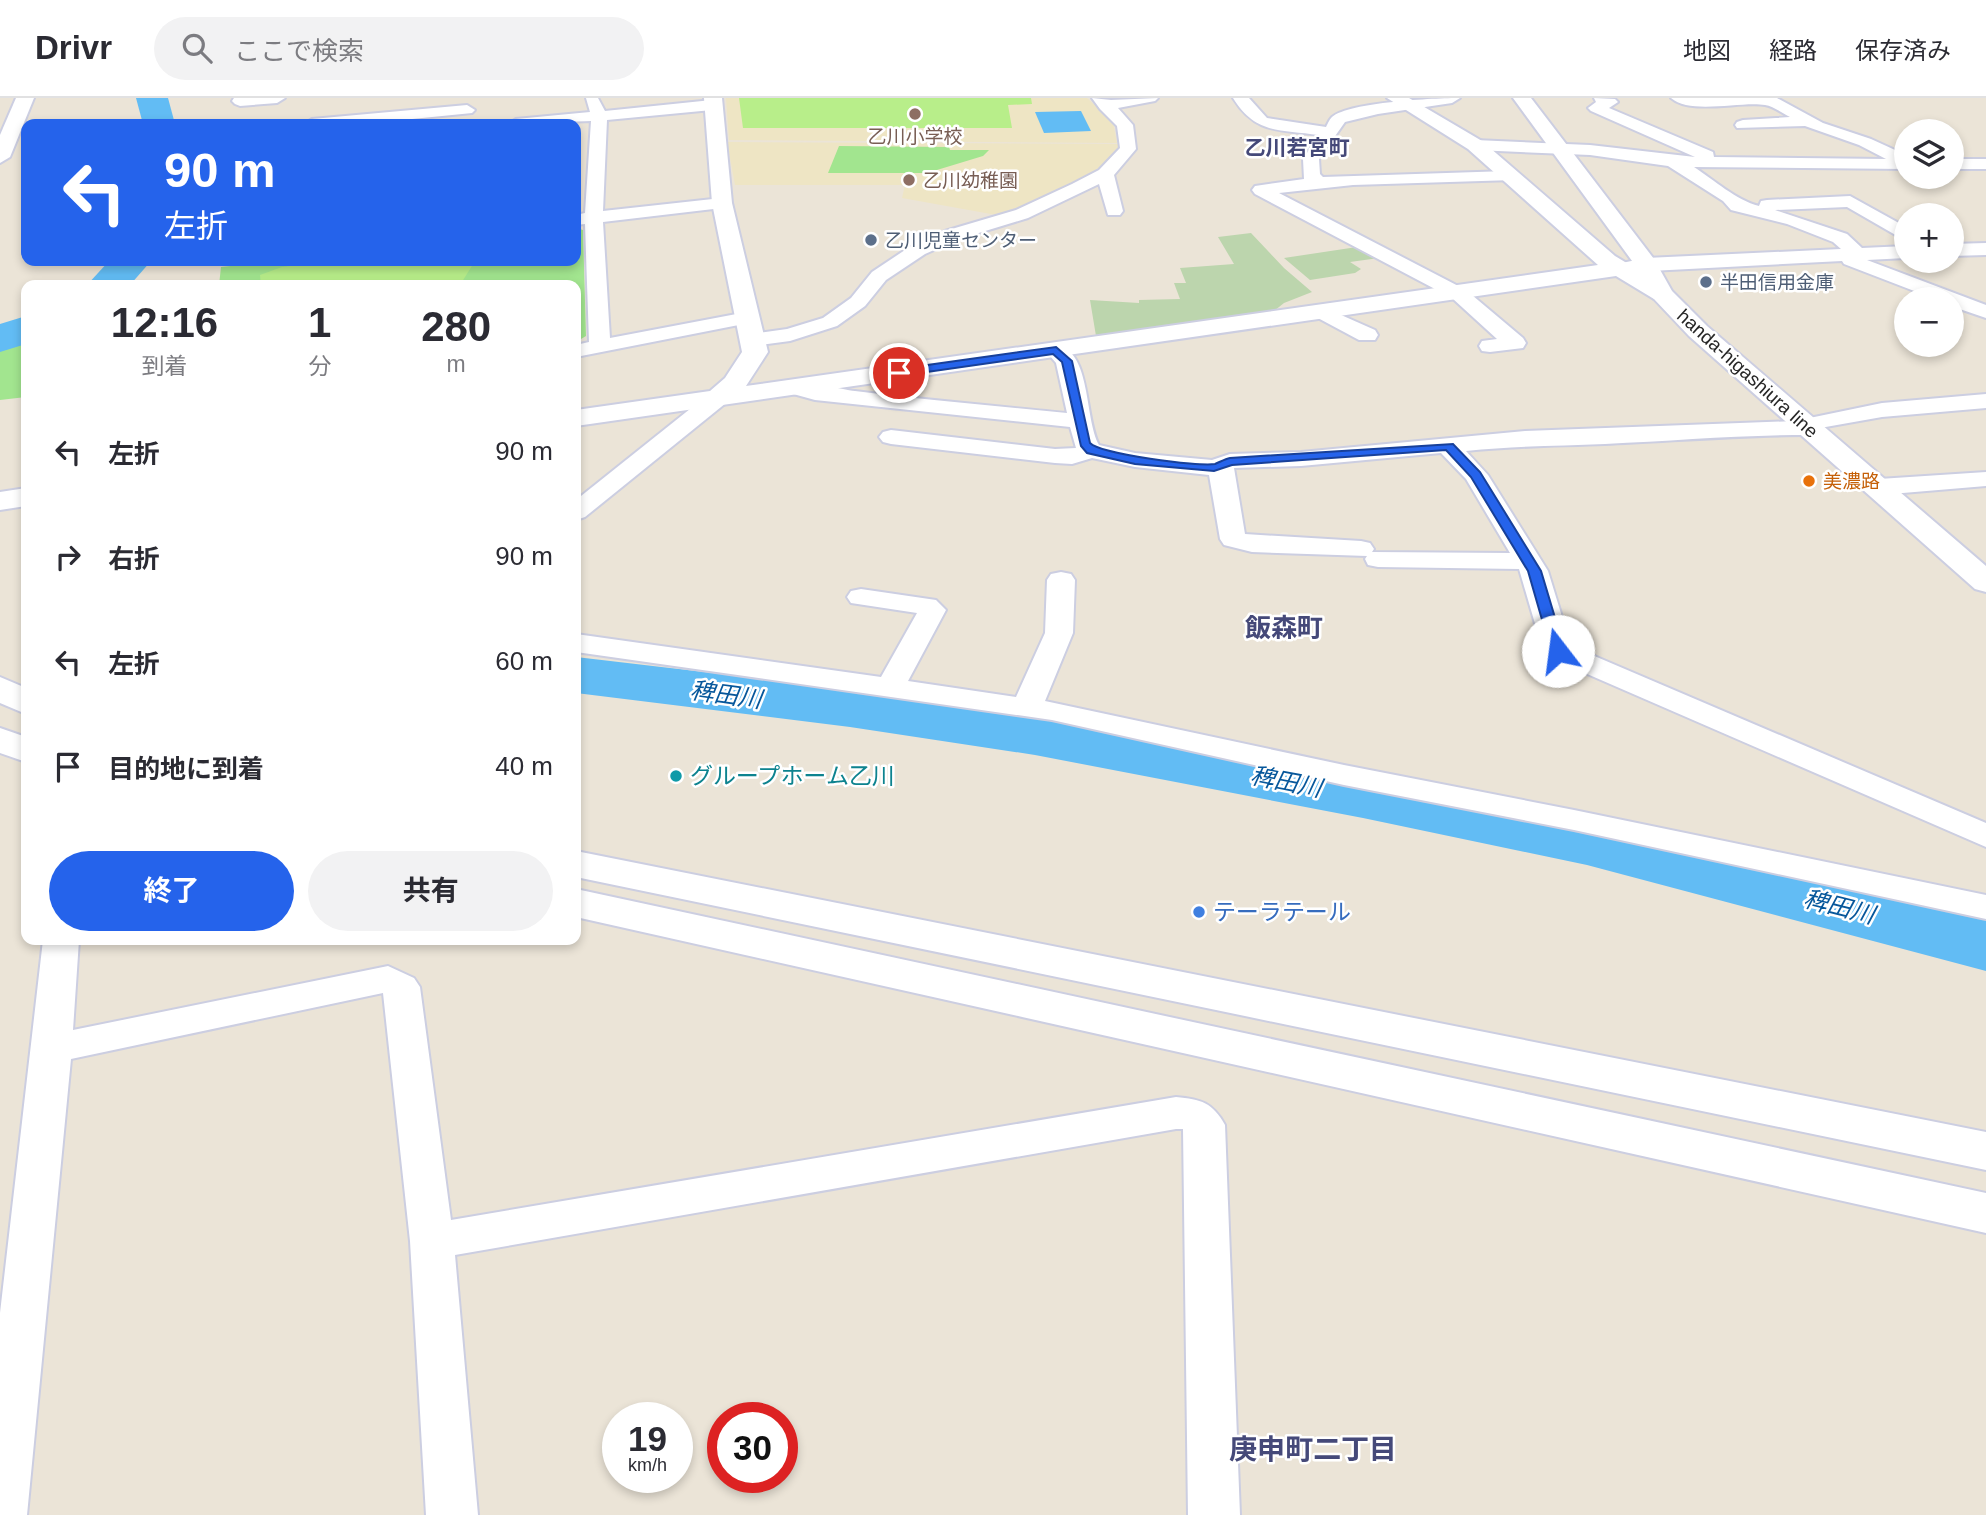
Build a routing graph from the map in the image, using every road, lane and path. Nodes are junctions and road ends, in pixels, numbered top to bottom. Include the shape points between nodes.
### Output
1 (26, 98) edge
2 (276, 98) edge
3 (1150, 98) edge
4 (1241, 98) edge
5 (1451, 98) edge
6 (1522, 98) edge
7 (1604, 98) edge
8 (1679, 98) edge
9 (1773, 99) edge
10 (713, 101) edge
11 (1403, 101) edge
12 (1103, 102) edge
13 (241, 104) edge
14 (595, 104) edge
15 (467, 111) edge
16 (372, 119) edge
17 (536, 119) edge
18 (1808, 121) junction
19 (1743, 125) dead end
20 (1330, 132) junction
21 (1475, 145) junction
22 (597, 146) junction
23 (581, 148) edge
24 (1561, 149) junction
25 (0, 157) edge
26 (1894, 157) edge
27 (1674, 162) junction
28 (1715, 162) junction
29 (1894, 163) edge
30 (1964, 164) edge
31 (1986, 164) edge
32 (1105, 174) junction
33 (1508, 176) junction
34 (596, 180) junction
35 (1317, 181) junction
36 (581, 182) edge
37 (722, 203) junction
38 (1749, 209) junction
39 (1114, 211) dead end
40 (585, 219) edge
41 (1894, 228) edge
42 (1986, 249) edge
43 (1964, 250) edge
44 (1894, 252) edge
45 (1847, 254) junction
46 (1646, 264) junction
47 (1619, 269) junction
48 (1459, 294) junction
49 (1662, 294) junction
50 (1986, 312) edge
51 (1323, 313) junction
52 (747, 318) junction
53 (1367, 335) dead end
54 (753, 340) junction
55 (1490, 346) dead end
56 (600, 348) junction
57 (581, 350) edge
58 (1056, 351) junction
59 (794, 387) junction
60 (718, 398) junction
61 (1986, 401) edge
62 (581, 417) edge
63 (1079, 421) junction
64 (1807, 426) junction
65 (891, 437) dead end
66 (1449, 447) junction
67 (1091, 451) junction
68 (1220, 466) junction
69 (1986, 479) edge
70 (1879, 487) junction
71 (588, 494) edge
72 (21, 498) edge
73 (0, 501) edge
74 (1527, 561) junction
75 (1061, 580) dead end
76 (1986, 582) edge
77 (861, 597) dead end
78 (581, 644) edge
79 (890, 687) junction
80 (0, 688) edge
81 (21, 700) edge
82 (1027, 707) junction
83 (0, 739) edge
84 (21, 749) edge
85 (1986, 836) edge
86 (581, 865) edge
87 (581, 904) edge
88 (1986, 907) edge
89 (61, 945) edge
90 (52, 1049) junction
91 (1986, 1151) edge
92 (1986, 1213) edge
93 (432, 1241) junction
94 (13, 1295) edge
95 (1, 1515) edge
96 (452, 1515) edge
97 (1214, 1515) edge

1 - 25 street
2 - 13 street
3 - 12 street
4 - 20 street via 1262,122
5 - 11 street
6 - 24 street, handa-higashiura line
7 - 28 street via 1610,103 1596,108 1706,154
8 - 9 street via 1710,102
9 - 18 street
10 - 14 street
10 - 37 street
11 - 20 street via 1339,119
11 - 21 street
12 - 32 street via 1125,125 1128,149
14 - 17 street
14 - 22 street
15 - 16 street
18 - 19 street
18 - 26 street
20 - 35 street via 1311,159 1311,176
21 - 24 street
21 - 33 street
22 - 23 street
22 - 34 street
24 - 27 street
24 - 46 street, handa-higashiura line
27 - 28 street
27 - 38 street via 1737,206
28 - 29 street
30 - 31 street
32 - 39 street
32 - 54 street via 1022,214 918,250 879,276 858,302 830,322
33 - 35 street
33 - 47 street
34 - 36 street
34 - 40 street
35 - 48 street via 1261,190
37 - 40 street
37 - 52 street
38 - 41 street via 1850,201
38 - 45 street via 1840,238
40 - 56 street
42 - 43 street
44 - 45 street
45 - 46 street
45 - 50 street
46 - 47 street
46 - 49 street, handa-higashiura line
47 - 48 street
47 - 49 street
48 - 51 street
48 - 55 street via 1515,343
49 - 64 street, handa-higashiura line
51 - 53 street
51 - 58 street
52 - 54 street
52 - 56 street
54 - 60 street via 755,352 735,383
56 - 57 street
58 - 59 street
58 - 63 street via 1067,361
59 - 60 street
59 - 63 street via 854,398
60 - 62 street
60 - 71 street
61 - 64 street via 1882,410
63 - 67 street
64 - 66 street via 1525,438
64 - 70 street, handa-higashiura line
65 - 67 street via 1055,456
66 - 68 street via 1230,461
66 - 74 street via 1476,475
67 - 68 street via 1148,462
68 - 74 street via 1233,539 1370,554
69 - 70 street
70 - 76 street, handa-higashiura line
72 - 73 street
74 - 85 street via 1543,594 1558,651
75 - 82 street via 1059,633
77 - 79 street via 932,610
78 - 79 street
79 - 82 street
80 - 81 street
82 - 88 street
83 - 84 street
86 - 91 street
87 - 92 street
89 - 90 street
90 - 93 street via 388,979 401,987
90 - 94 street
93 - 96 street
93 - 97 street via 1176,1113 1195,1114 1203,1125
94 - 95 street

